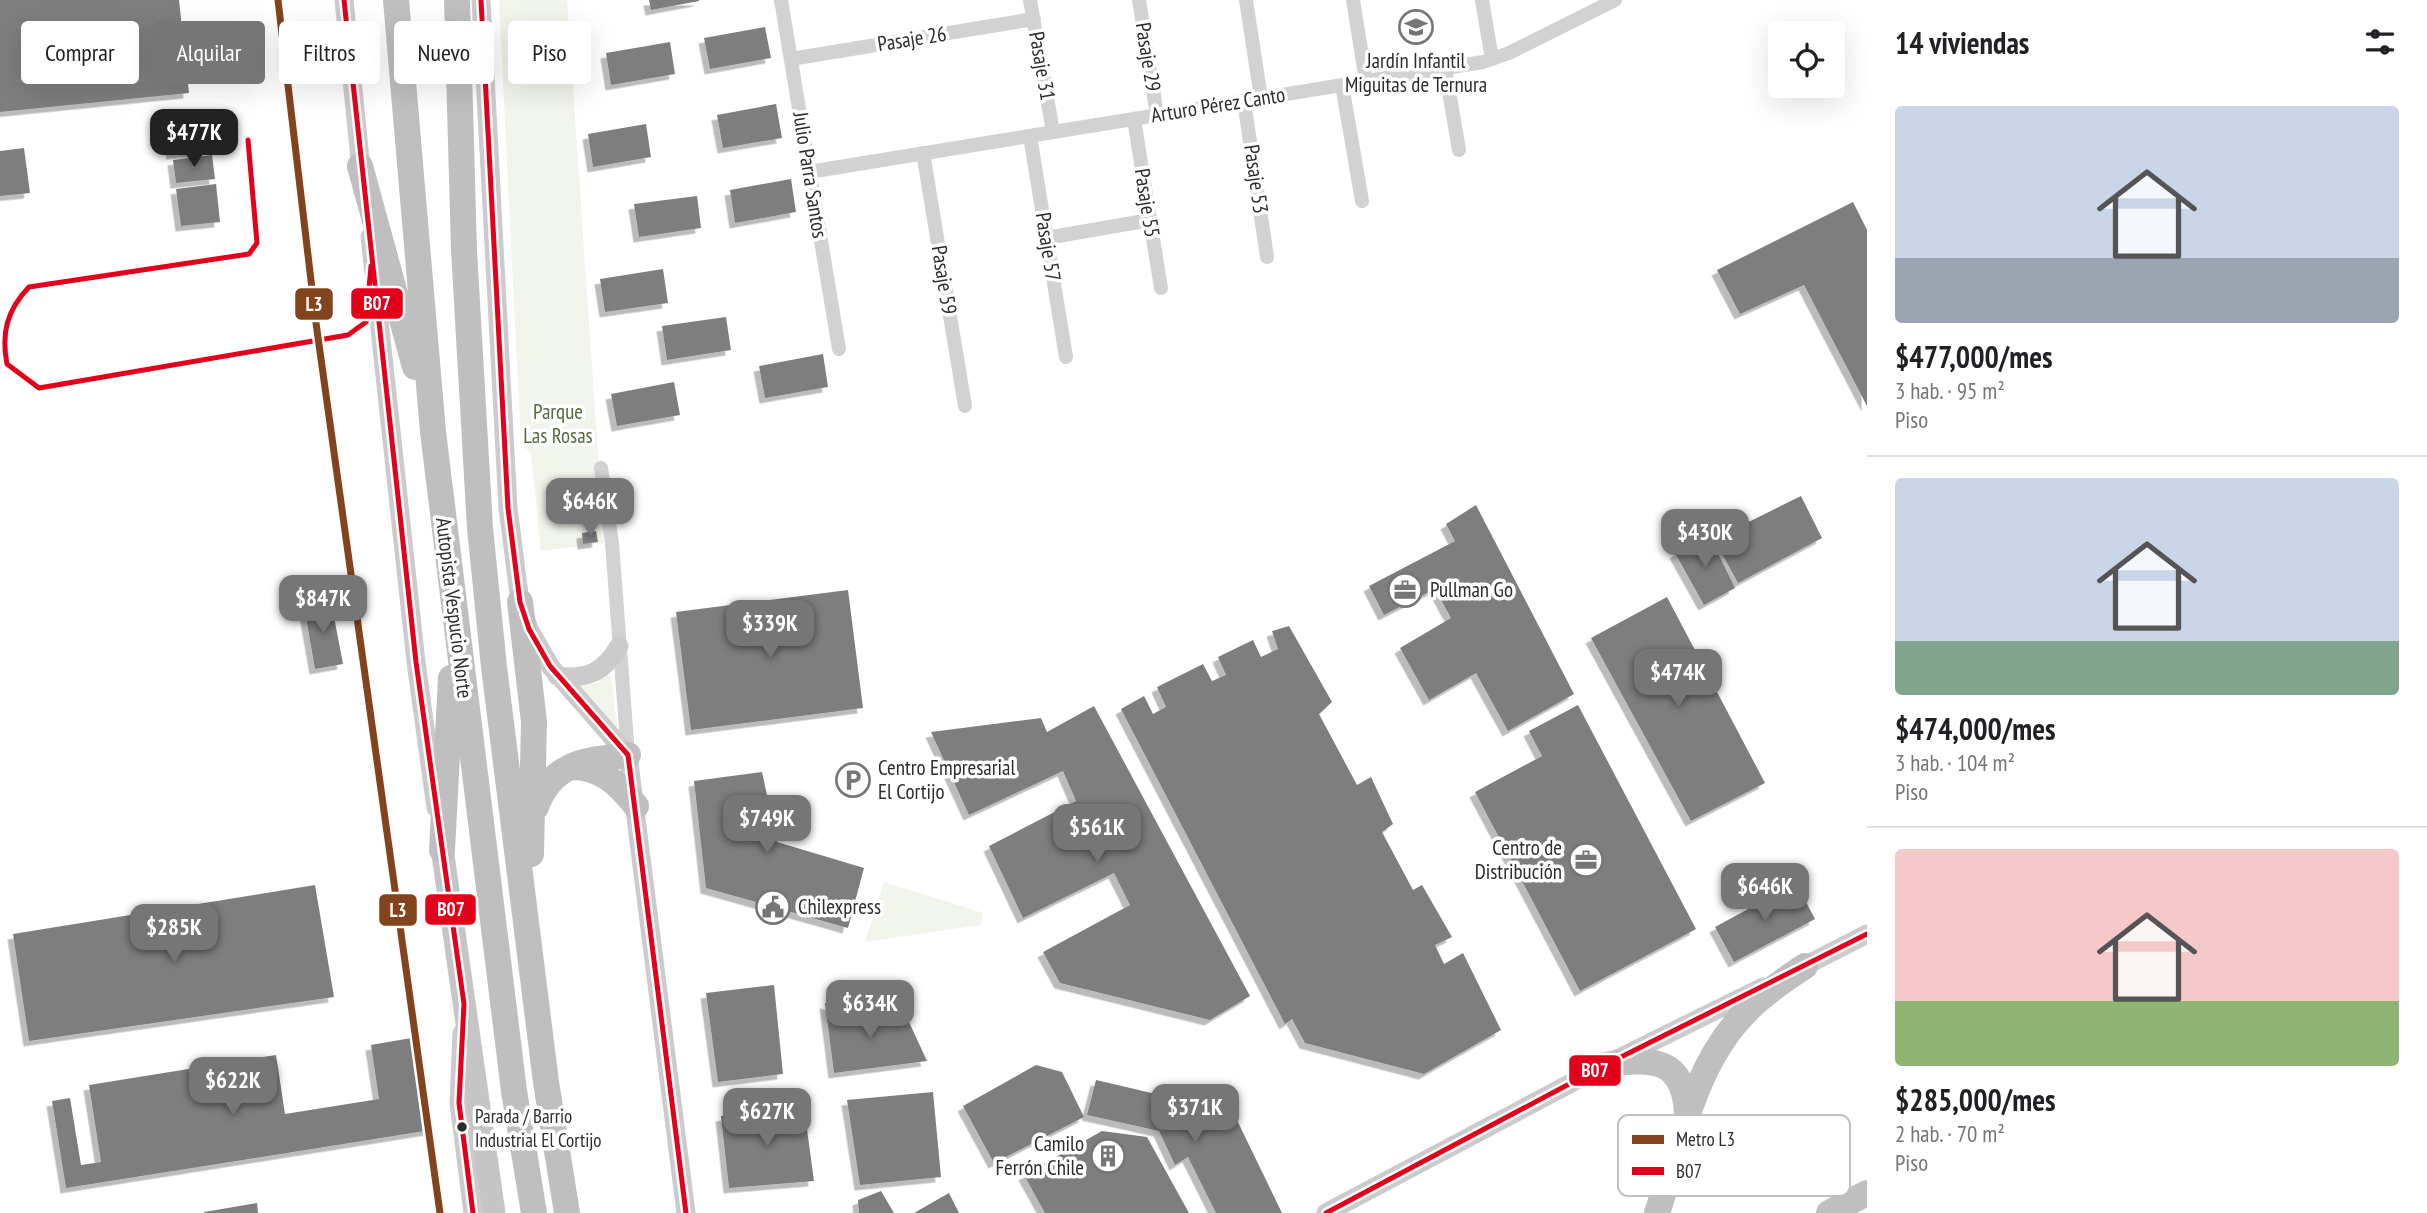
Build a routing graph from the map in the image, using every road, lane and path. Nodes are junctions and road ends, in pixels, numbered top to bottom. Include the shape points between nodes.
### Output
1 (344, 0) edge
2 (396, 0) edge
3 (457, 0) edge
4 (481, 0) edge
5 (781, 0) edge
6 (1030, 0) edge
7 (1139, 0) edge
8 (1246, 0) edge
9 (1353, 0) edge
10 (1482, 0) edge
11 (1615, 0) edge
12 (1598, 4) edge
13 (1034, 19) junction
14 (791, 59) junction
15 (1492, 59) junction
16 (1445, 68) junction
17 (1366, 81) junction
18 (1342, 85) junction
19 (1261, 98) junction
20 (1244, 101) junction
21 (1157, 115) junction
22 (1134, 119) junction
23 (1053, 132) junction
24 (1030, 136) junction
25 (1459, 150) dead end
26 (923, 153) junction
27 (360, 166) junction
28 (809, 172) junction
29 (1362, 201) dead end
30 (1150, 220) junction
31 (1046, 238) junction
32 (1267, 257) dead end
33 (1161, 288) dead end
34 (839, 349) dead end
35 (1066, 358) dead end
36 (965, 406) dead end
37 (433, 432) junction
38 (601, 468) dead end
39 (520, 602) junction
40 (456, 624) junction
41 (619, 646) junction
42 (557, 676) junction
43 (628, 755) junction
44 (570, 766) junction
45 (636, 806) junction
46 (533, 815) junction
47 (442, 849) junction
48 (1867, 934) edge
49 (531, 954) junction
50 (1805, 966) junction
51 (464, 1004) junction
52 (1605, 1065) junction
53 (1687, 1115) edge
54 (1688, 1115) edge
55 (519, 1128) junction
56 (553, 1132) junction
57 (1867, 1193) edge
58 (1662, 1196) edge
59 (473, 1213) edge
60 (494, 1213) edge
61 (524, 1213) edge
62 (534, 1213) edge
63 (566, 1213) edge
64 (575, 1213) edge
65 (686, 1213) edge
66 (1326, 1213) edge
67 (1657, 1213) edge
68 (1829, 1213) edge

1 - 27 main road
2 - 37 highway, Autopista Vespucio Norte
3 - 49 highway, Autopista Vespucio Norte via 476,481 494,667
4 - 39 main road via 508,508
5 - 14 street, Julio Parra Santos
6 - 13 street, Pasaje 31
7 - 21 street, Pasaje 29
8 - 19 street
9 - 17 street
10 - 15 street
11 - 12 street, Arturo Pérez Canto
12 - 15 street, Arturo Pérez Canto
13 - 14 street, Pasaje 26
13 - 23 street, Pasaje 31
14 - 28 street, Julio Parra Santos
15 - 16 street, Arturo Pérez Canto
16 - 17 street, Arturo Pérez Canto
16 - 25 street
17 - 18 street, Arturo Pérez Canto
18 - 19 street, Arturo Pérez Canto
18 - 29 street
19 - 20 street, Arturo Pérez Canto
20 - 21 street, Arturo Pérez Canto
20 - 32 street, Pasaje 53
21 - 22 street, Arturo Pérez Canto
22 - 23 street, Arturo Pérez Canto
22 - 30 street, Pasaje 55
23 - 24 street, Arturo Pérez Canto
24 - 26 street, Arturo Pérez Canto
24 - 31 street, Pasaje 57
26 - 28 street, Arturo Pérez Canto
26 - 36 street, Pasaje 59
27 - 37 highway
27 - 47 main road via 416,662
28 - 34 street, Julio Parra Santos
30 - 31 street
30 - 33 street, Pasaje 55
31 - 35 street, Pasaje 57
37 - 40 highway, Autopista Vespucio Norte
38 - 41 street
39 - 42 main road via 533,636
39 - 46 highway via 534,722
40 - 47 highway
40 - 55 highway, Autopista Vespucio Norte
41 - 42 main road via 596,673 579,678
41 - 43 street
42 - 43 main road
43 - 44 highway
43 - 45 main road
44 - 45 highway via 603,774
44 - 46 highway via 549,781
45 - 65 main road
46 - 49 highway
47 - 51 main road
48 - 50 main road
49 - 56 highway, Autopista Vespucio Norte
50 - 52 main road
50 - 54 highway via 1760,999 1728,1032
51 - 59 main road via 459,1103
51 - 60 main road
52 - 53 highway via 1639,1060 1665,1066 1683,1084
52 - 66 main road
55 - 61 highway
55 - 62 highway, Autopista Vespucio Norte
56 - 63 highway, Autopista Vespucio Norte
56 - 64 highway
57 - 68 highway
58 - 67 highway

